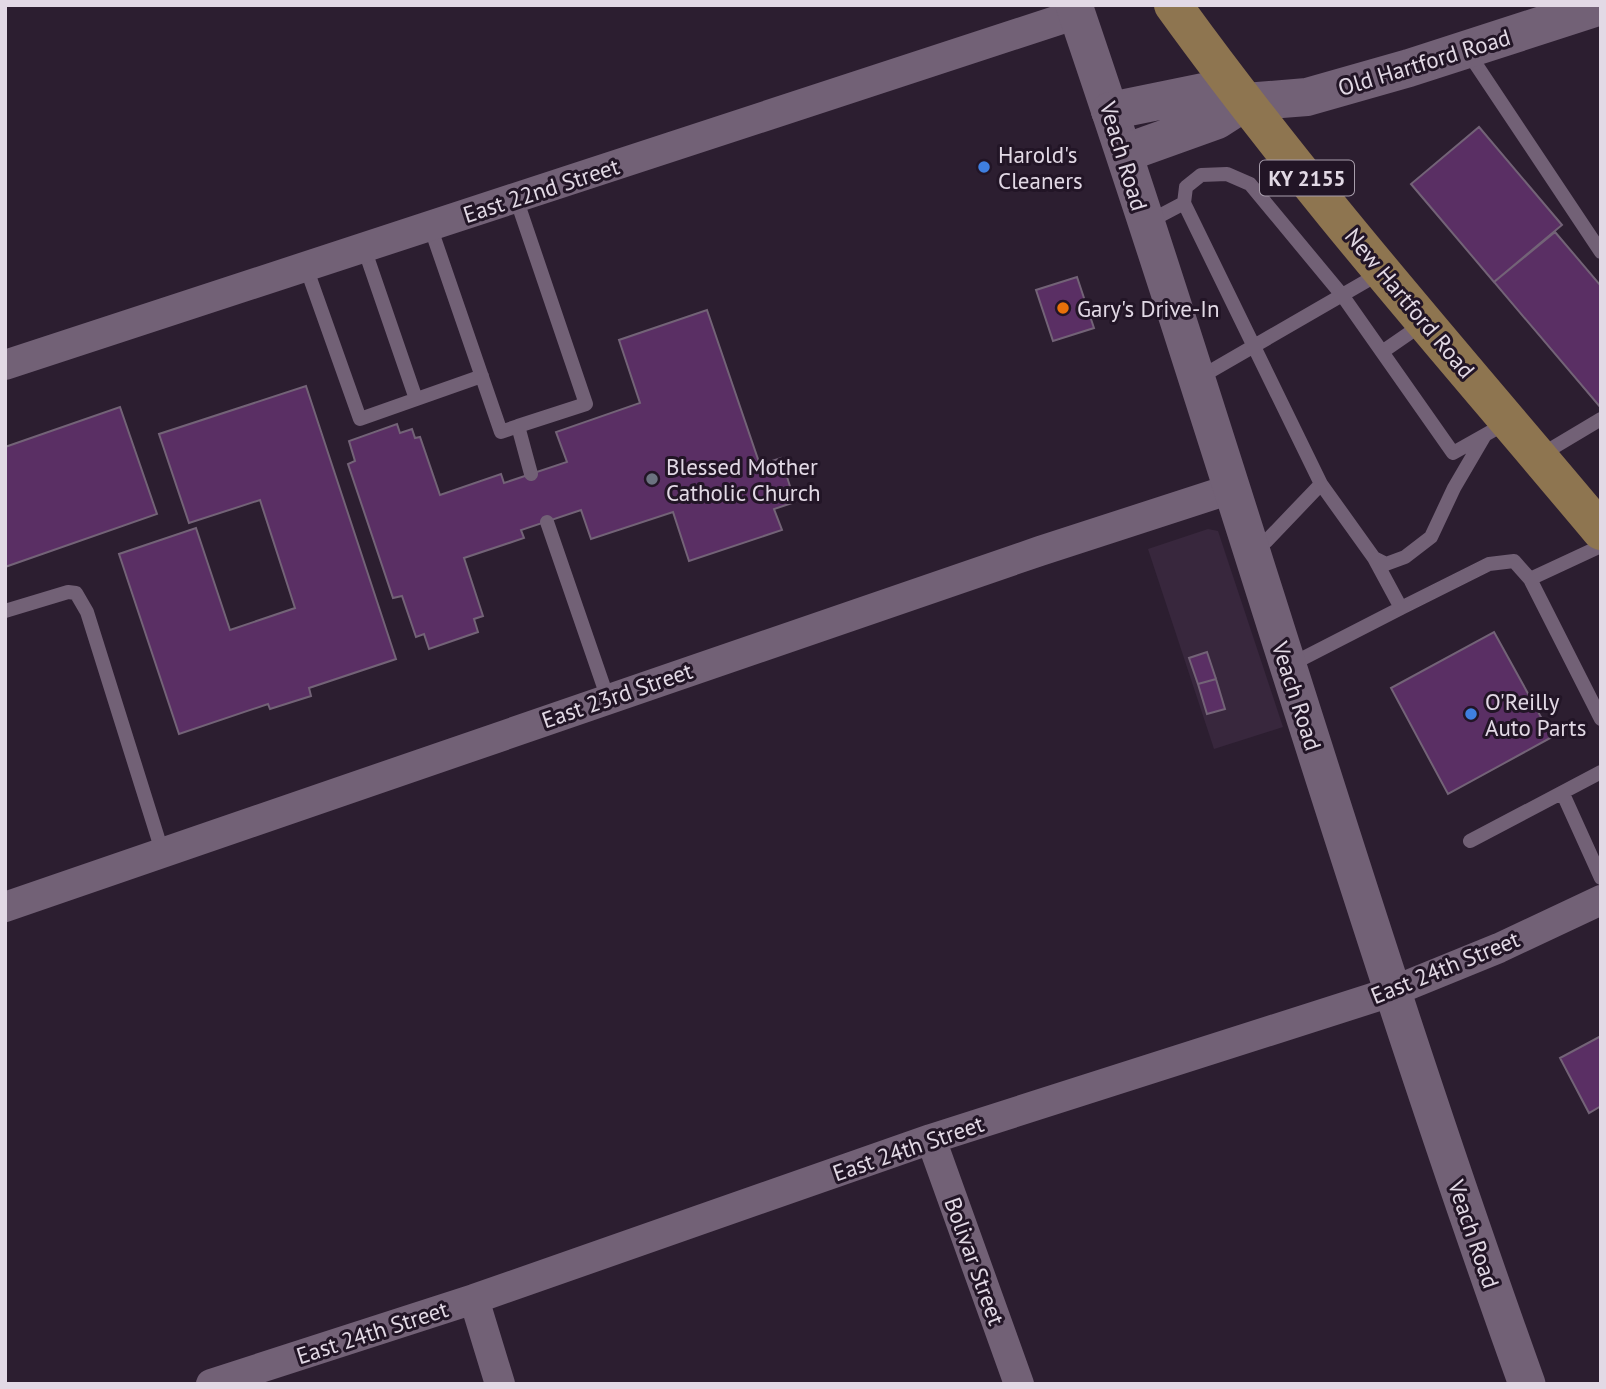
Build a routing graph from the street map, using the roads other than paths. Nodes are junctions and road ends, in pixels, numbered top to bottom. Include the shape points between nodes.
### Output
1 (1173, 5) edge
2 (1594, 6) edge
3 (1075, 10) edge
4 (1466, 50) junction
5 (1245, 102) junction
6 (1110, 111) junction
7 (1125, 153) junction
8 (516, 198) junction
9 (1184, 203) junction
10 (1145, 223) junction
11 (430, 226) junction
12 (364, 248) junction
13 (1601, 252) edge
14 (306, 267) junction
15 (1383, 271) junction
16 (1342, 295) junction
17 (1426, 322) junction
18 (1255, 345) junction
19 (1382, 352) junction
20 (5, 365) edge
21 (482, 376) junction
22 (1195, 380) junction
23 (416, 400) junction
24 (1601, 419) edge
25 (518, 426) junction
26 (1497, 428) junction
27 (1538, 457) junction
28 (531, 474) dead end
29 (1321, 484) junction
30 (1231, 489) junction
31 (547, 522) dead end
32 (1601, 531) edge
33 (1601, 546) edge
34 (1252, 556) junction
35 (1374, 558) junction
36 (1530, 579) junction
37 (1401, 608) junction
38 (5, 611) edge
39 (1287, 666) junction
40 (608, 699) junction
41 (1601, 719) edge
42 (1601, 772) edge
43 (1563, 794) junction
44 (1470, 841) dead end
45 (162, 851) junction
46 (1601, 878) edge
47 (1601, 900) edge
48 (5, 906) edge
49 (1391, 992) junction
50 (930, 1139) junction
51 (474, 1299) junction
52 (211, 1384) edge
53 (500, 1384) edge
54 (1019, 1384) edge
55 (1527, 1384) edge

1 - 5 main road, New Hartford Road / KY 2155
2 - 4 main road, Old Hartford Road
3 - 6 street, Veach Road
3 - 8 street, East 22nd Street
4 - 5 main road, Old Hartford Road via 1307,97
4 - 13 lane
5 - 6 main road via 1203,92
5 - 7 main road via 1217,120
5 - 15 main road, New Hartford Road / KY 2155
6 - 7 street, Veach Road
7 - 10 street, Veach Road
8 - 11 street, East 22nd Street
8 - 25 lane via 586,404
9 - 10 lane
9 - 16 lane via 1186,187 1202,175 1227,174 1250,184
9 - 18 lane
10 - 22 street, Veach Road
11 - 12 street, East 22nd Street
11 - 21 lane
12 - 14 street, East 22nd Street
12 - 23 lane
14 - 20 street, East 22nd Street
14 - 23 lane via 360,419
15 - 16 lane
15 - 17 main road, New Hartford Road / KY 2155
16 - 18 lane
16 - 19 lane
17 - 19 lane
17 - 26 main road, New Hartford Road / KY 2155
18 - 22 lane
18 - 29 lane
19 - 26 lane via 1453,453
21 - 23 lane
21 - 25 lane via 501,432
22 - 30 street, Veach Road
24 - 27 lane
25 - 28 lane
26 - 27 main road, New Hartford Road / KY 2155
26 - 35 lane via 1454,488 1431,537 1405,557 1386,564
27 - 32 main road, New Hartford Road / KY 2155
29 - 34 lane
29 - 35 lane
30 - 34 street, Veach Road
30 - 40 street, East 23rd Street
31 - 40 lane
33 - 36 lane
34 - 39 street, Veach Road
35 - 37 lane
36 - 37 lane via 1514,561 1489,564
36 - 41 lane
37 - 39 lane
38 - 45 lane via 76,593
39 - 49 street, Veach Road
40 - 45 street, East 23rd Street
42 - 43 lane
43 - 44 lane
43 - 46 lane
45 - 48 street, East 23rd Street
47 - 49 street, East 24th Street
49 - 50 street, East 24th Street
49 - 55 street, Veach Road
50 - 51 street, East 24th Street
50 - 54 street, Bolivar Street
51 - 52 street, East 24th Street
51 - 53 street

